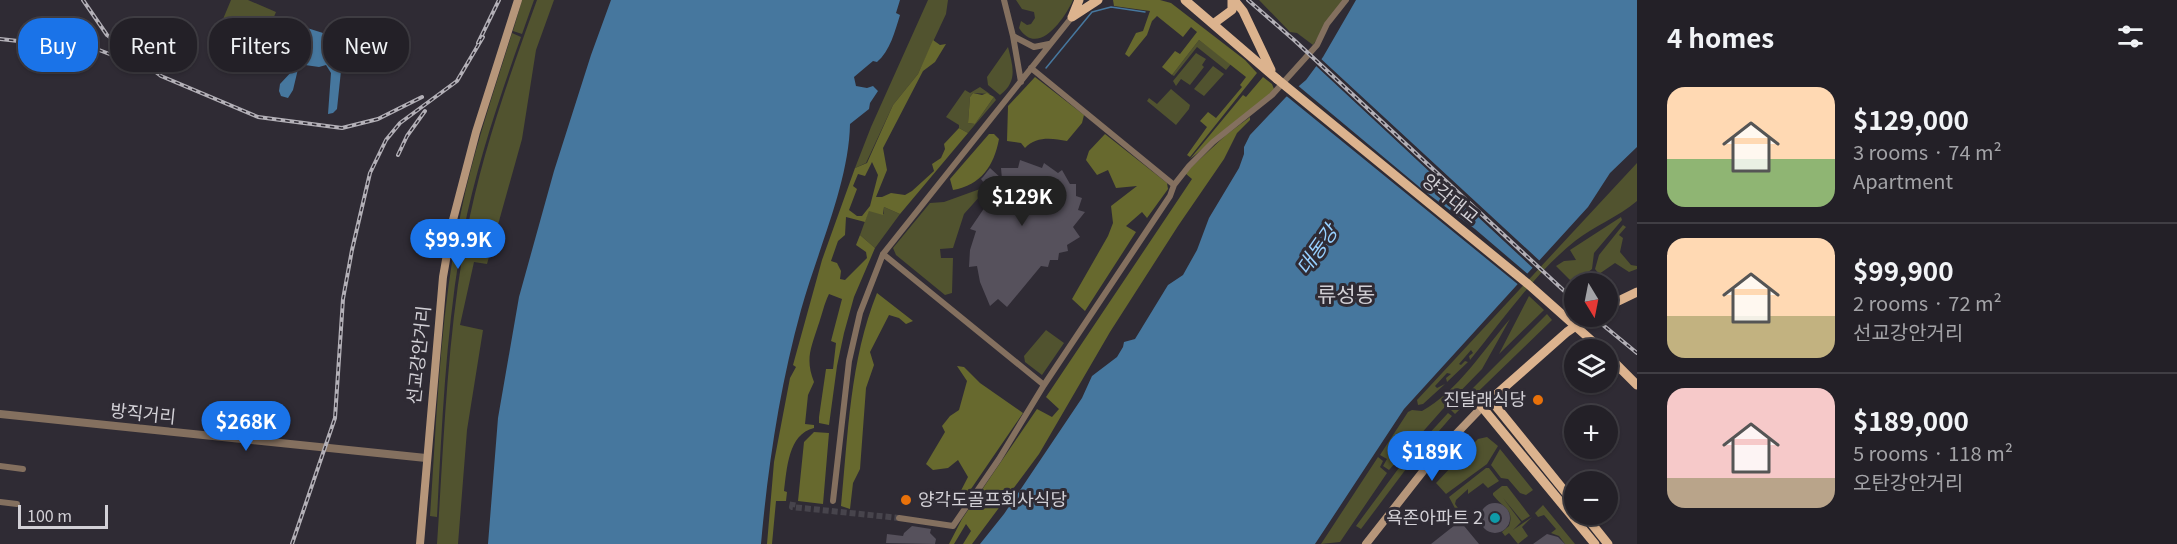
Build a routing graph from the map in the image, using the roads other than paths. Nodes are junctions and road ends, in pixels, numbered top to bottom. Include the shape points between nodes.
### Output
1 (518, 0) edge
2 (1004, 0) edge
3 (1079, 0) edge
4 (1085, 0) edge
5 (1098, 0) edge
6 (1177, 0) edge
7 (1233, 0) edge
8 (1346, 0) edge
9 (1187, 2) edge
10 (1072, 17) junction
11 (1213, 24) junction
12 (1013, 36) junction
13 (1050, 44) junction
14 (1031, 68) junction
15 (1275, 76) junction
16 (1021, 82) junction
17 (1174, 185) junction
18 (883, 254) junction
19 (1637, 292) edge
20 (1618, 302) edge
21 (1574, 327) edge
22 (1590, 339) edge
23 (1618, 366) edge
24 (1044, 385) junction
25 (1637, 385) edge
26 (1490, 399) junction
27 (1482, 407) junction
28 (0, 414) edge
29 (426, 458) junction
30 (0, 466) edge
31 (23, 469) dead end
32 (1564, 490) edge
33 (832, 501) dead end
34 (0, 502) edge
35 (17, 504) dead end
36 (899, 518) tunnel mouth
37 (1593, 525) edge
38 (420, 544) edge
39 (1366, 544) edge
40 (1595, 544) edge
41 (1608, 544) edge

1 - 29 main road, 선교강안거리 via 453,220 443,277
2 - 12 street
3 - 10 main road
4 - 10 main road
5 - 10 main road
6 - 9 main road
7 - 11 main road via 1232,9
7 - 15 main road via 1244,13
8 - 17 street via 1317,45 1272,95 1213,142
9 - 11 main road, 양각대교
10 - 13 street
11 - 15 main road, 양각대교
12 - 13 street via 1034,47
12 - 16 street
13 - 14 street
14 - 16 street
14 - 17 street
15 - 22 main road, 양각대교, bridge
16 - 18 street
17 - 24 street
18 - 24 street
18 - 33 street via 860,313 849,361
19 - 20 main road
21 - 26 main road
23 - 25 main road
24 - 36 street via 953,526
26 - 27 main road
26 - 32 main road
27 - 39 main road via 1435,456
27 - 40 main road
28 - 29 street, 방직거리
29 - 38 main road, 선교강안거리
30 - 31 street
34 - 35 street
37 - 41 main road

